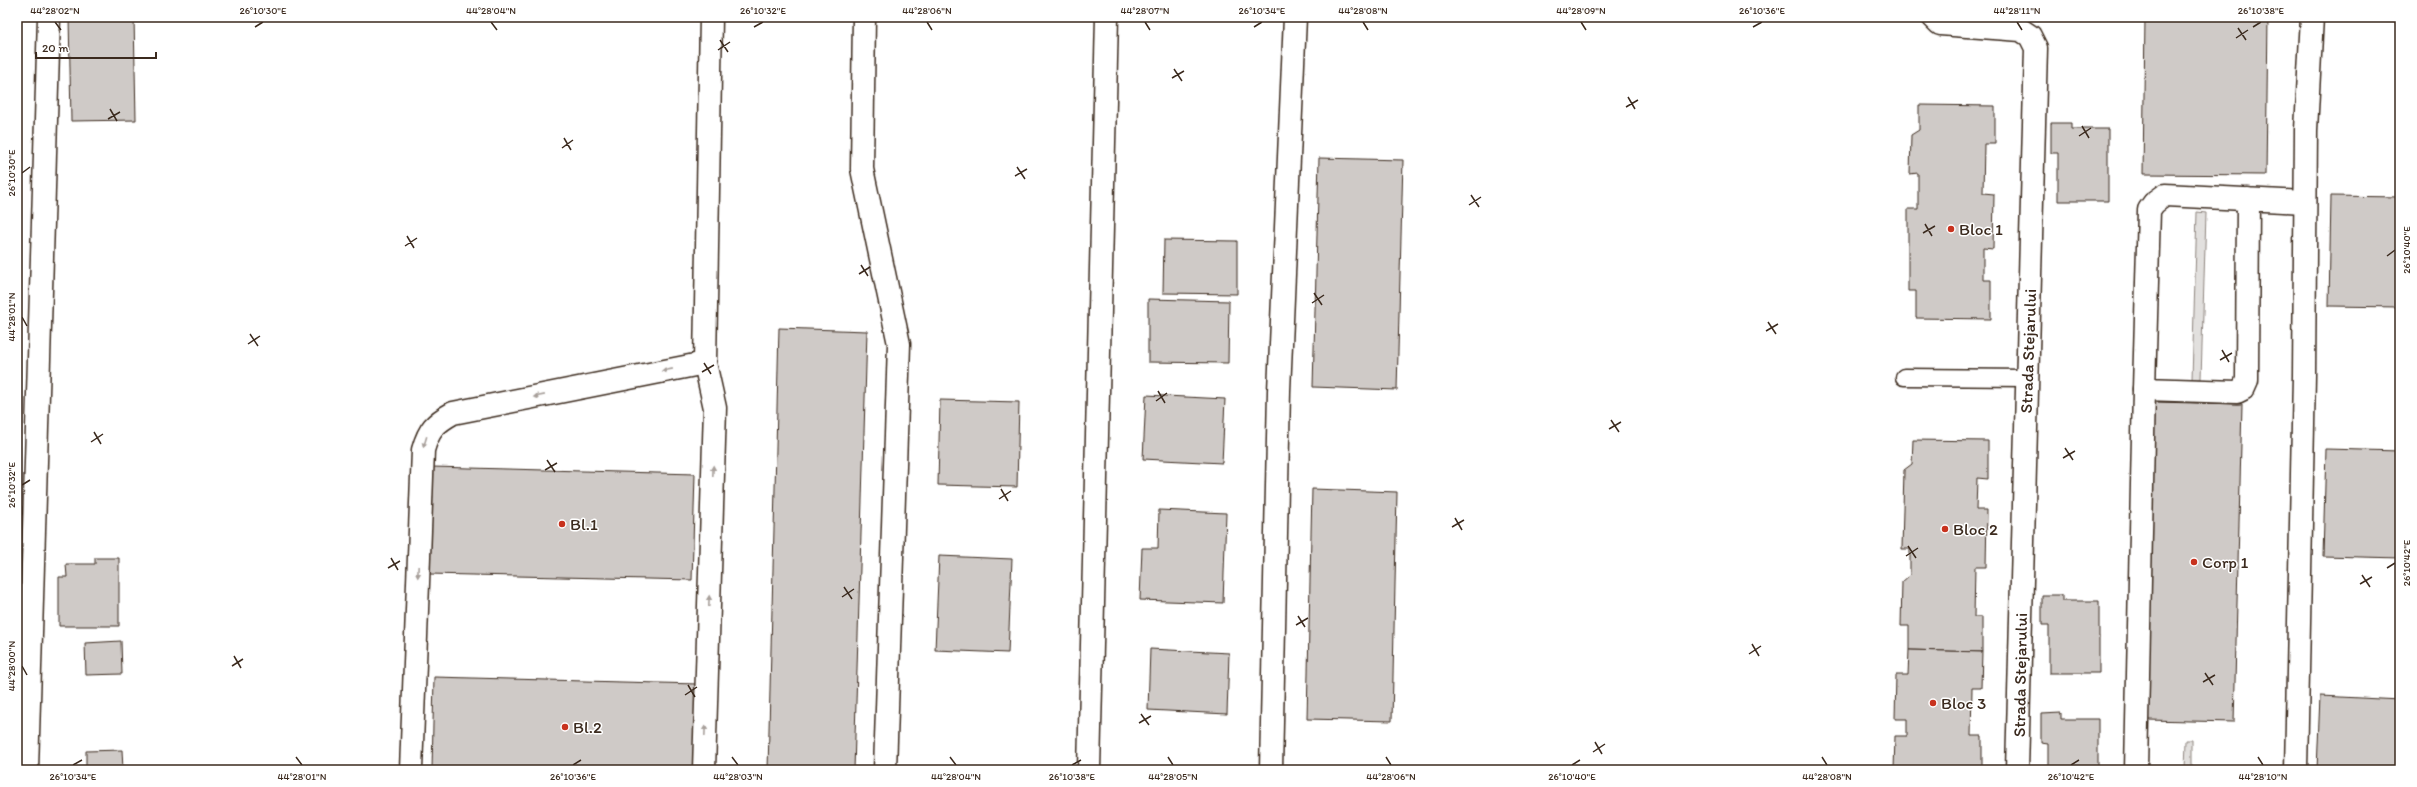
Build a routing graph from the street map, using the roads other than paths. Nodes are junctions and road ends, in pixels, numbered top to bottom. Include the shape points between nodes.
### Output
1 (49, 17) edge
2 (711, 17) edge
3 (864, 17) edge
4 (1107, 17) edge
5 (1294, 17) edge
6 (1933, 17) edge
7 (2312, 17) edge
8 (2248, 199) junction
9 (2306, 202) junction
10 (705, 363) junction
11 (1904, 377) dead end
12 (2027, 378) junction
13 (2144, 389) junction
14 (27, 770) edge
15 (411, 770) edge
16 (704, 770) edge
17 (885, 770) edge
18 (1089, 770) edge
19 (1271, 770) edge
20 (2018, 770) edge
21 (2136, 770) edge
22 (2296, 770) edge

1 - 14 street
2 - 10 street
3 - 17 street via 862,169 899,344
4 - 18 street
5 - 19 street via 1279,391
6 - 12 street, Strada Stejarului via 1940,24 2021,30 2030,36 2036,48
7 - 9 street via 2306,130
8 - 9 street
8 - 13 street via 2165,196 2154,202 2149,210
8 - 13 street via 2247,380 2243,389 2237,392
9 - 22 street
10 -> 15 street via 454,413 439,421 428,433 423,450
16 -> 10 street via 715,408
11 - 12 lane
12 - 20 street, Strada Stejarului
13 - 21 street

